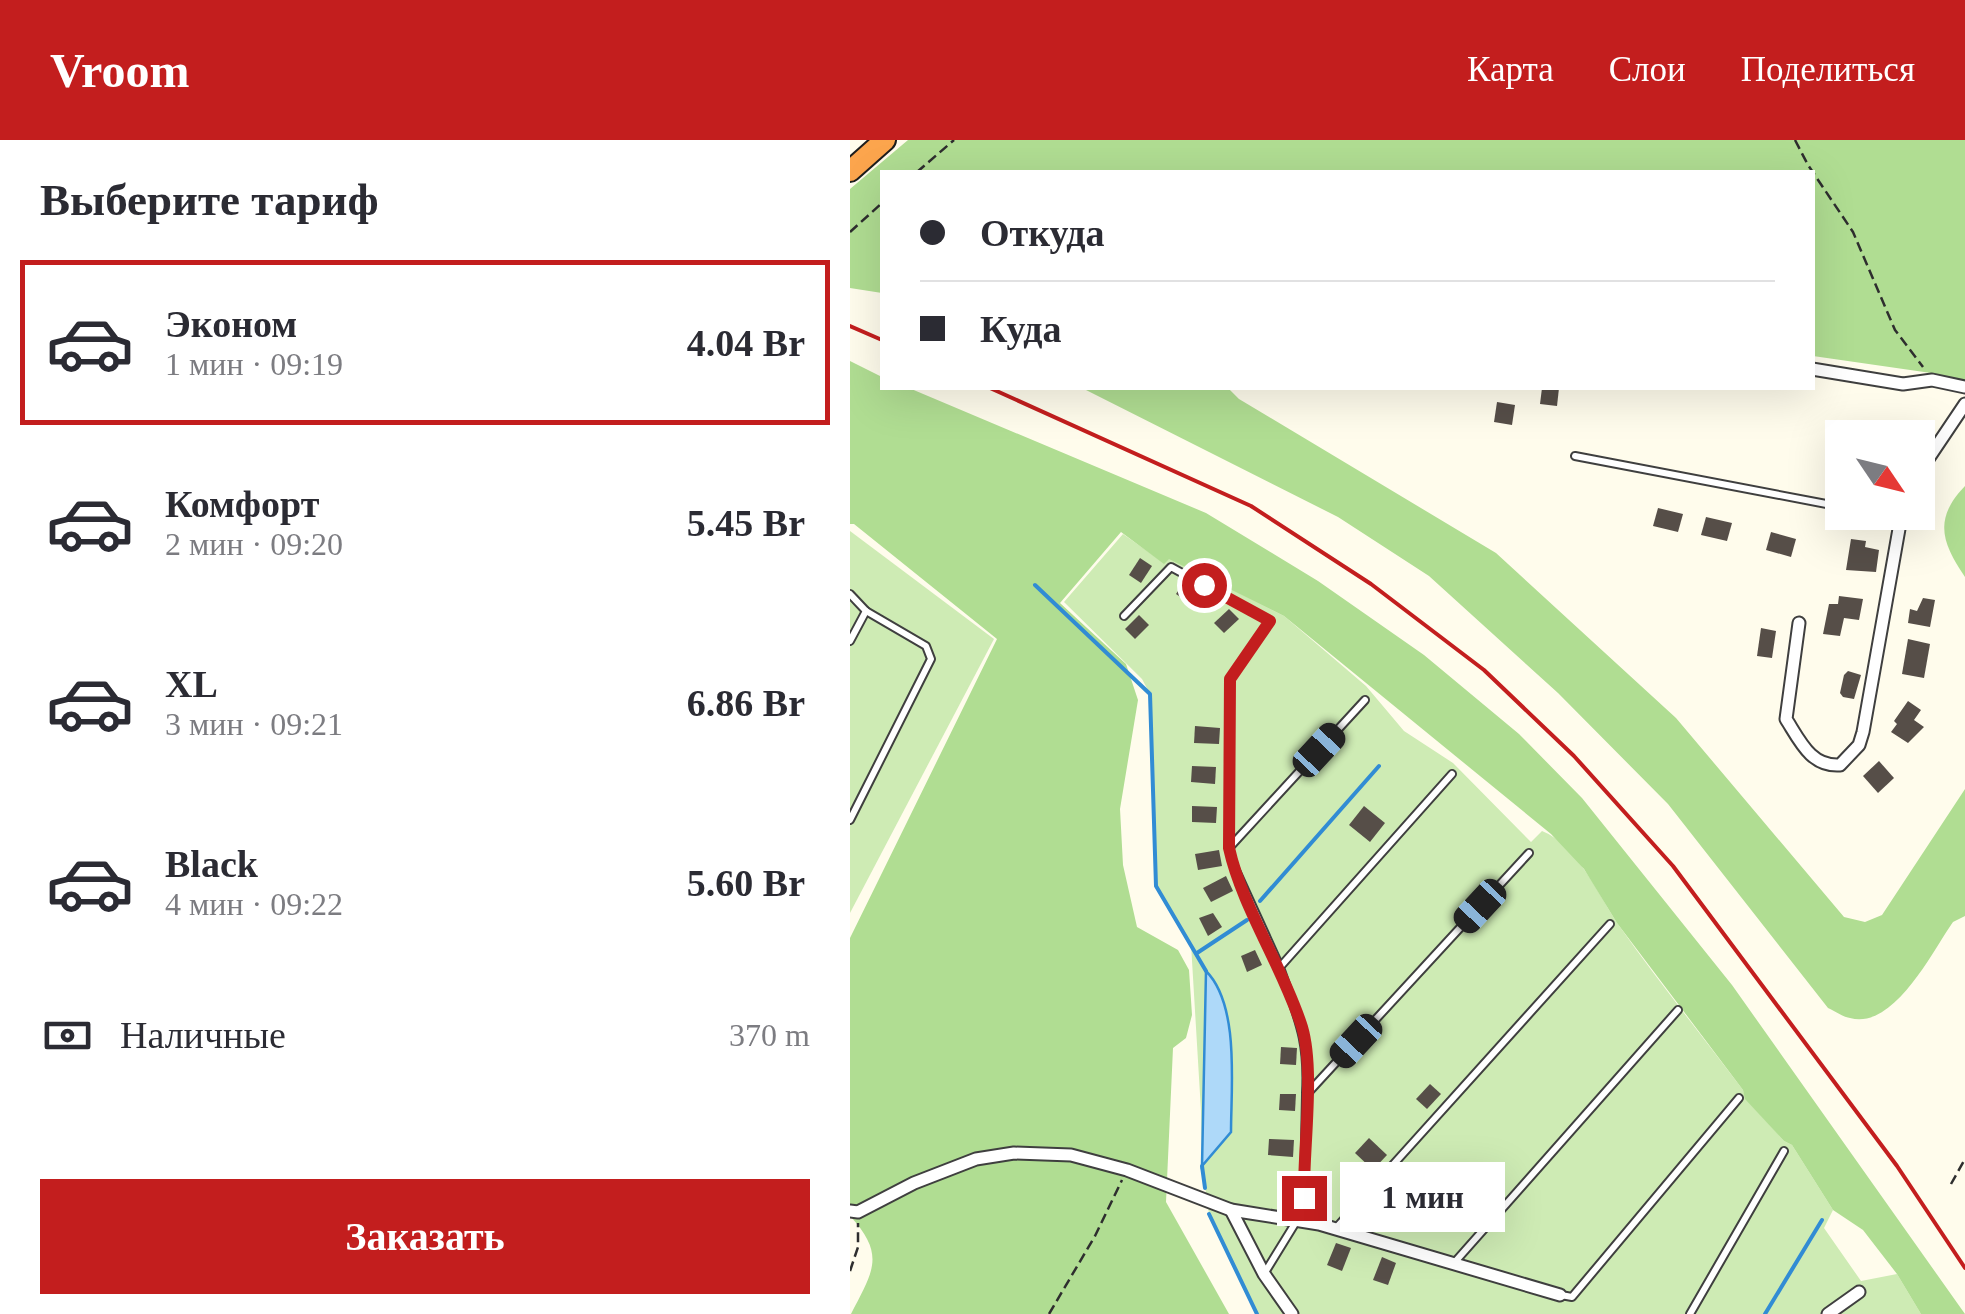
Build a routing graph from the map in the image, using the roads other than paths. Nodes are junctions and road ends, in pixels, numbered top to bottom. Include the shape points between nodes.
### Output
1 (885, 140) edge
2 (850, 171) edge
3 (1815, 369) edge
4 (1965, 387) edge
5 (1961, 408) edge
6 (1935, 453) edge
7 (1574, 456) dead end
8 (1825, 504) edge
9 (1898, 530) edge
10 (850, 594) edge
11 (866, 611) junction
12 (1124, 616) dead end
13 (1799, 623) dead end
14 (850, 641) edge
15 (1365, 700) dead end
16 (1452, 774) dead end
17 (850, 820) edge
18 (1229, 848) junction
19 (1529, 853) dead end
20 (1610, 924) dead end
21 (1280, 967) junction
22 (1678, 1010) dead end
23 (1306, 1094) junction
24 (1739, 1098) dead end
25 (1784, 1151) dead end
26 (1232, 1210) junction
27 (854, 1211) edge
28 (1297, 1220) junction
29 (1316, 1224) junction
30 (1336, 1229) junction
31 (1453, 1264) junction
32 (1264, 1274) junction
33 (1859, 1292) dead end
34 (1560, 1295) joint
35 (1292, 1314) edge
36 (1690, 1314) edge
37 (1828, 1314) edge

1 - 2 highway
3 - 4 street
5 - 6 street
7 - 8 lane
9 - 13 street via 1864,732 1840,764 1816,760 1786,719
10 - 11 lane
11 - 14 lane
11 - 17 lane via 926,646 931,659
12 - 18 lane via 1172,567 1270,621 1230,679
15 - 18 lane
16 - 21 lane
18 - 21 lane
19 - 23 lane
20 - 30 lane
21 - 23 lane via 1308,1056
22 - 31 lane
23 - 29 lane via 1304,1198
24 - 34 lane via 1572,1297
25 - 36 lane
26 - 27 street via 1071,1155 1014,1153 976,1159
26 - 28 street
26 - 32 street
28 - 29 street
28 - 32 lane
29 - 30 street
30 - 31 street
31 - 34 street
32 - 35 street
33 - 37 street

